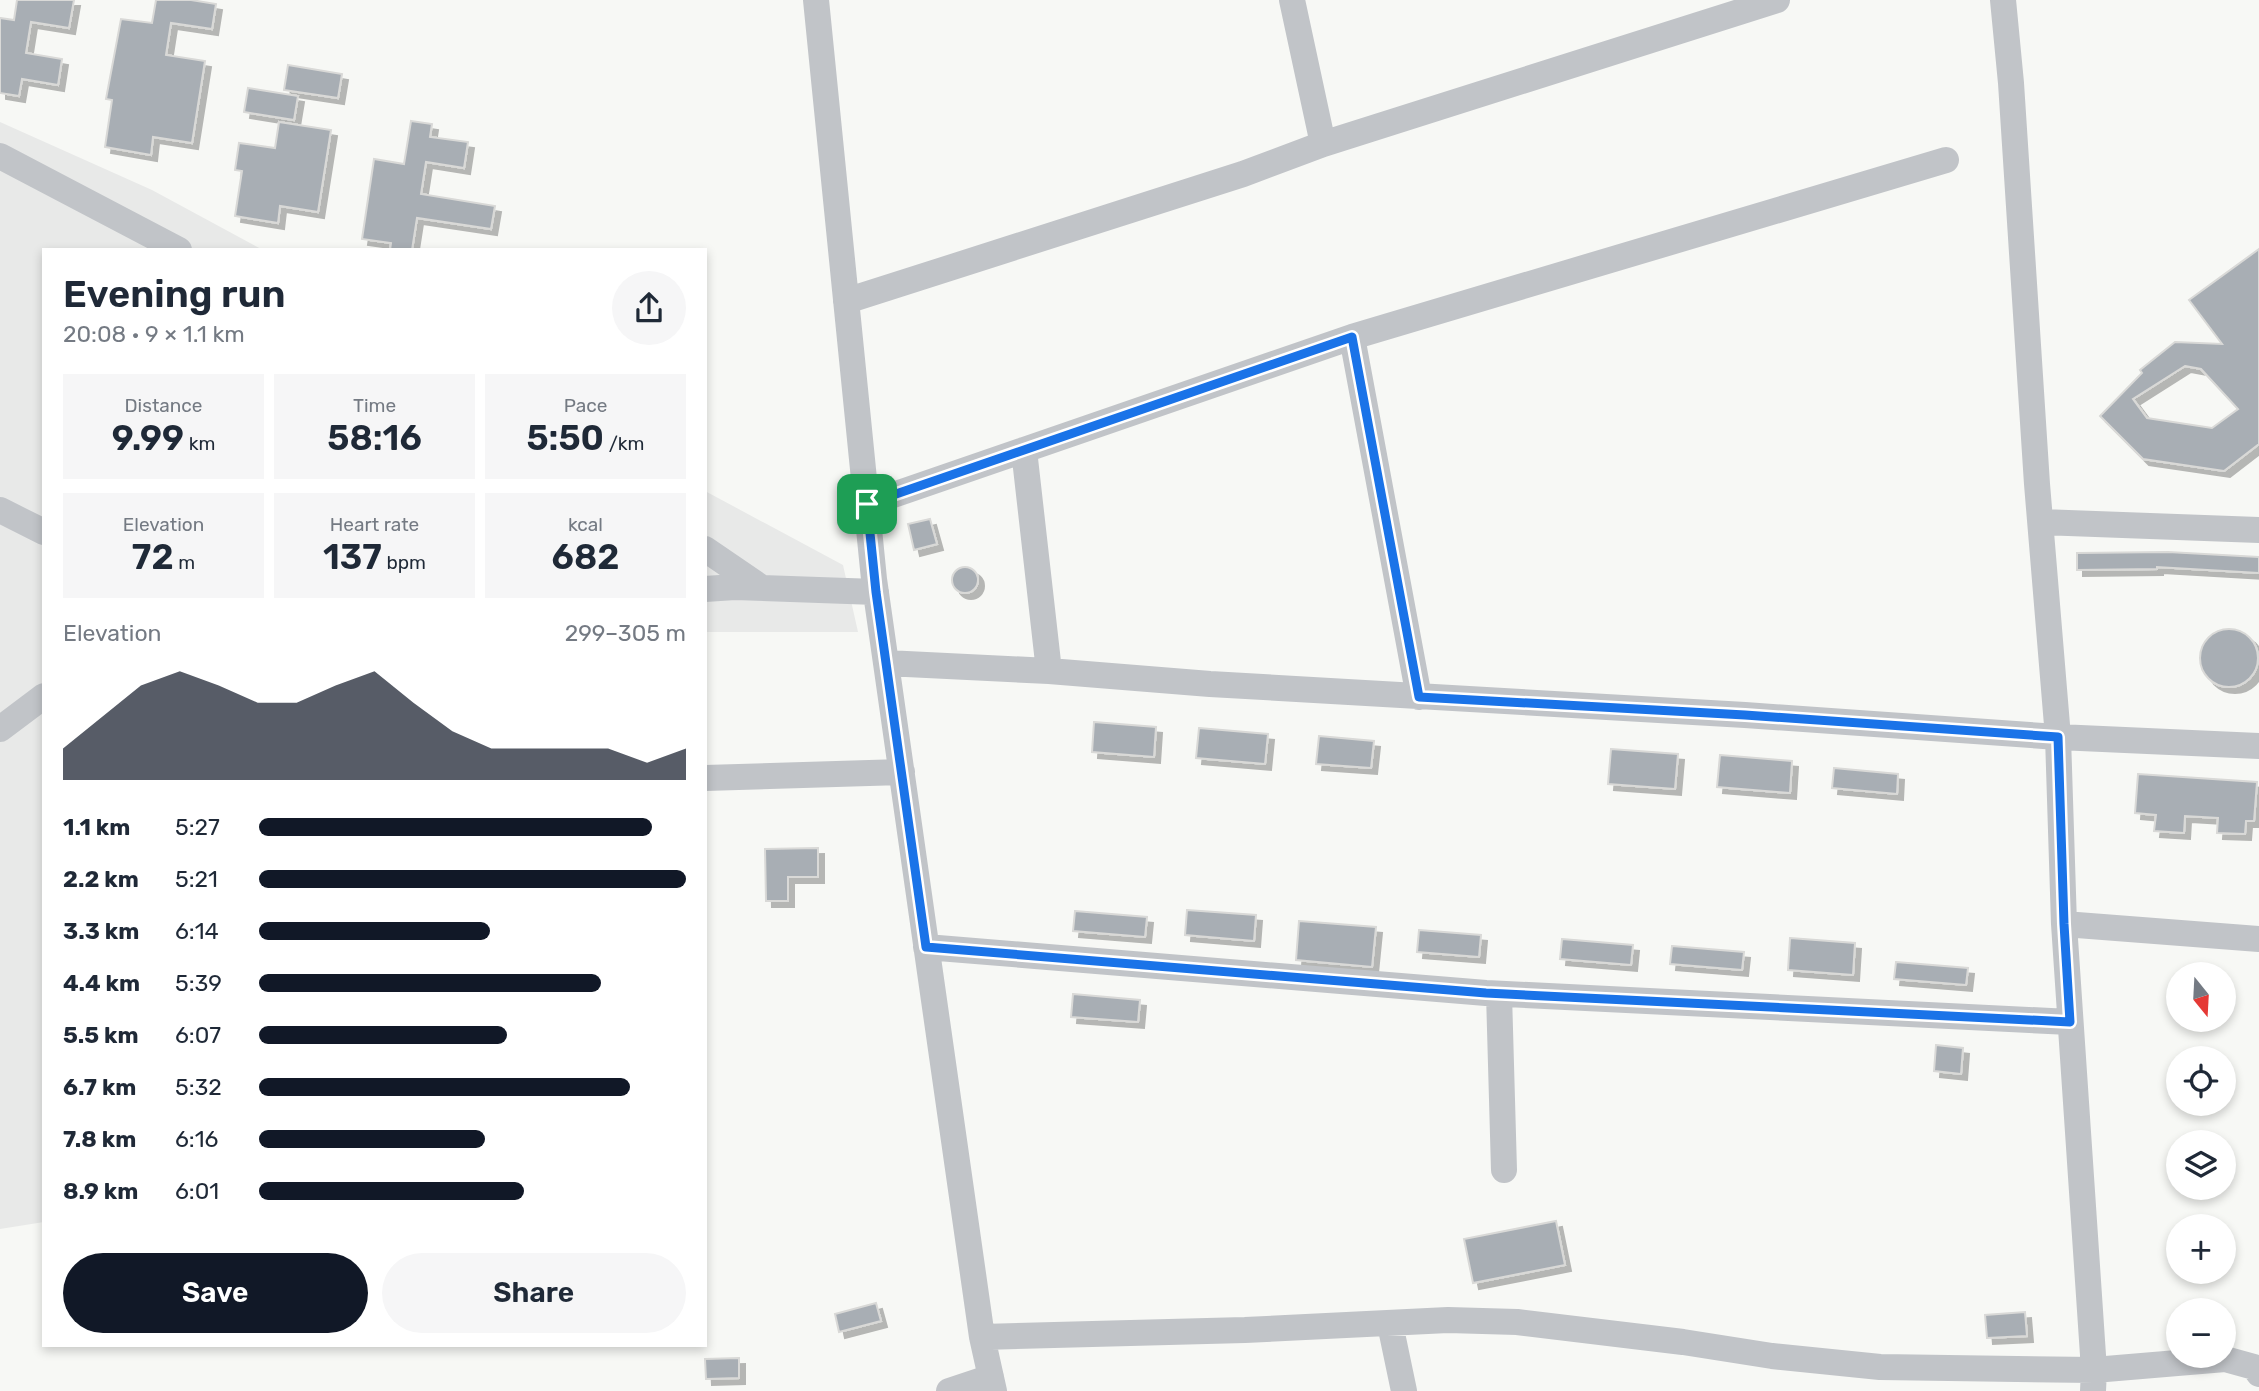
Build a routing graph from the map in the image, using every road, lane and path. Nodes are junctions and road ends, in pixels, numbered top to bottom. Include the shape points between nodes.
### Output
1 (816, 0) edge
2 (1292, 0) edge
3 (1777, 0) edge
4 (2003, 0) edge
5 (1323, 144) junction
6 (0, 156) edge
7 (1946, 160) dead end
8 (175, 248) edge
9 (846, 301) junction
10 (1352, 337) junction
11 (1024, 450) junction
12 (867, 504) junction
13 (0, 510) edge
14 (2041, 522) junction
15 (2259, 530) edge
16 (42, 531) edge
17 (707, 550) edge
18 (762, 588) junction
19 (707, 589) edge
20 (876, 592) junction
21 (886, 663) junction
22 (1049, 671) junction
23 (40, 696) edge
24 (1419, 697) junction
25 (0, 729) edge
26 (2058, 737) junction
27 (2259, 746) edge
28 (902, 772) junction
29 (707, 778) edge
30 (2064, 924) junction
31 (2259, 939) edge
32 (926, 947) junction
33 (1499, 994) junction
34 (2070, 1022) junction
35 (1504, 1170) dead end
36 (1390, 1324) junction
37 (982, 1337) junction
38 (2259, 1374) edge
39 (2094, 1380) edge
40 (993, 1384) edge
41 (949, 1391) edge
42 (1405, 1391) edge

1 - 9 street
2 - 5 street
3 - 5 street
4 - 14 street
5 - 9 street
6 - 8 street
7 - 10 street
9 - 12 street
10 - 11 street
10 - 24 street
11 - 12 street
11 - 22 street
12 - 20 street
13 - 16 street
14 - 15 street
14 - 26 street
17 - 18 street
18 - 19 street
18 - 20 street
20 - 21 street
21 - 22 street
21 - 28 street
22 - 24 street
23 - 25 street
24 - 26 street
26 - 27 street
26 - 30 street
28 - 29 street
28 - 32 street
30 - 31 street
30 - 34 street
32 - 33 street
32 - 37 street
33 - 34 street
33 - 35 street
34 - 39 street
36 - 37 street
36 - 39 street via 1517,1322 1880,1367
36 - 42 street
37 - 40 street
38 - 39 street via 2254,1367 2225,1359
40 - 41 street

